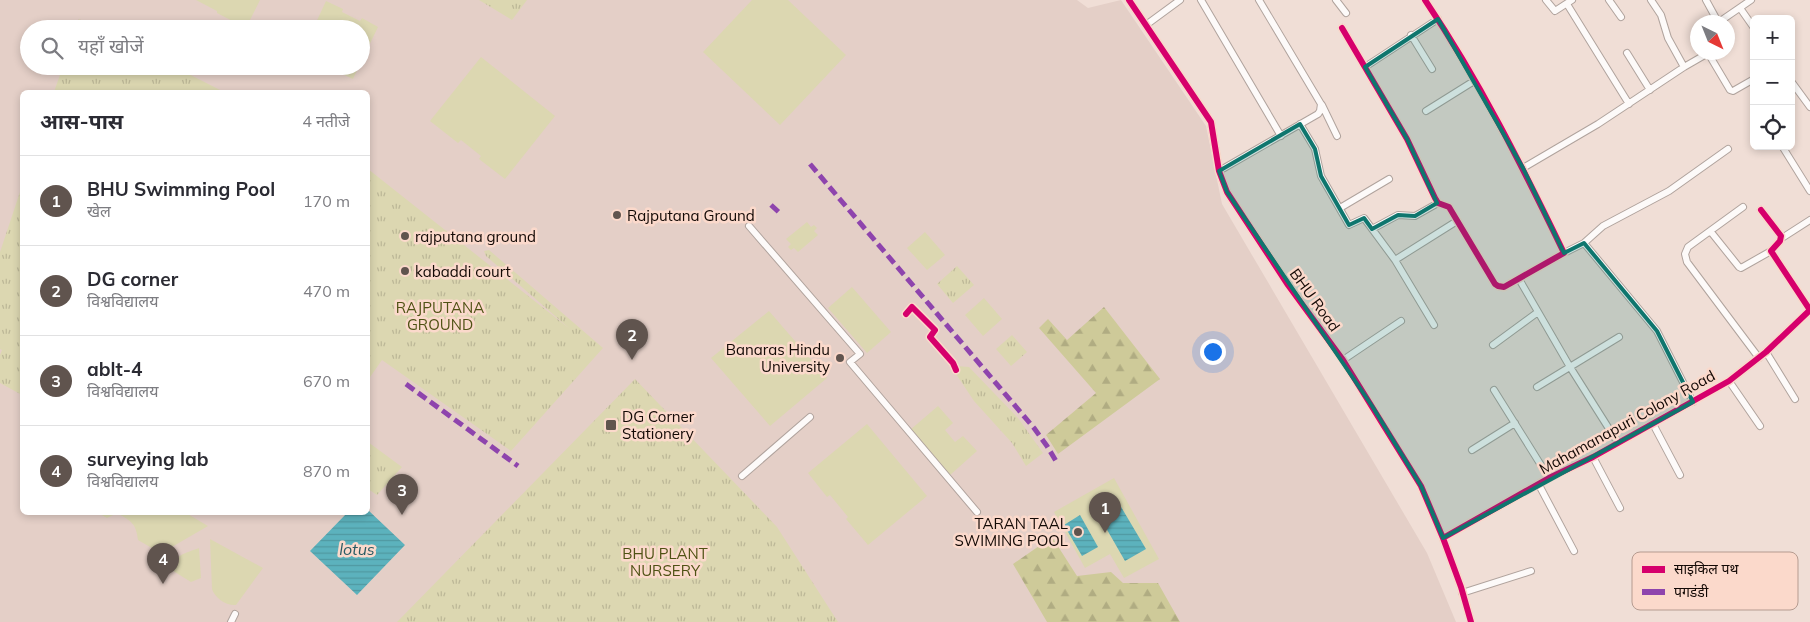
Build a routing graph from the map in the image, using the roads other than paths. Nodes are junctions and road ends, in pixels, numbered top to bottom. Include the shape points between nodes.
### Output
1 (1129, 0) edge
2 (1180, 0) edge
3 (1201, 0) edge
4 (1259, 0) edge
5 (1336, 0) edge
6 (1425, 0) edge
7 (1546, 0) edge
8 (1609, 0) edge
9 (1651, 0) edge
10 (1706, 0) edge
11 (1751, 0) edge
12 (1569, 2) edge
13 (1740, 8) junction
14 (1346, 13) dead end
15 (1715, 15) edge
16 (1730, 15) edge
17 (1621, 17) dead end
18 (1438, 19) junction
19 (1750, 22) edge
20 (1146, 25) junction
21 (1342, 28) dead end
22 (1411, 35) junction
23 (1627, 53) dead end
24 (1696, 60) edge
25 (1713, 60) edge
26 (1365, 67) junction
27 (1684, 67) junction
28 (1432, 69) dead end
29 (1474, 81) junction
30 (1750, 82) edge
31 (1795, 87) edge
32 (1650, 90) junction
33 (1321, 104) junction
34 (1629, 104) junction
35 (1810, 108) edge
36 (1426, 111) dead end
37 (1300, 124) junction
38 (1281, 136) junction
39 (1337, 136) dead end
40 (1728, 149) dead end
41 (1784, 150) edge
42 (1523, 168) junction
43 (1219, 171) junction
44 (1389, 179) dead end
45 (1810, 191) edge
46 (1438, 203) junction
47 (1743, 207) dead end
48 (1340, 208) junction
49 (1762, 210) dead end
50 (1810, 220) edge
51 (1457, 221) junction
52 (749, 226) dead end
53 (1372, 229) junction
54 (1711, 232) junction
55 (1782, 238) junction
56 (1584, 243) junction
57 (1771, 250) junction
58 (1564, 253) junction
59 (1395, 260) junction
60 (1519, 279) junction
61 (1810, 310) edge
62 (1538, 312) junction
63 (1401, 321) dead end
64 (1434, 326) dead end
65 (1619, 337) dead end
66 (1493, 344) dead end
67 (1766, 352) junction
68 (1759, 358) junction
69 (1343, 360) junction
70 (1570, 367) junction
71 (1729, 382) junction
72 (1537, 387) dead end
73 (1494, 390) dead end
74 (1795, 398) dead end
75 (1693, 402) junction
76 (810, 417) dead end
77 (1514, 423) junction
78 (1653, 424) junction
79 (1760, 426) dead end
80 (1618, 443) junction
81 (1472, 450) dead end
82 (1593, 457) junction
83 (1680, 475) dead end
84 (742, 476) dead end
85 (1549, 478) junction
86 (1539, 485) junction
87 (1620, 508) dead end
88 (977, 512) dead end
89 (1443, 538) junction
90 (1574, 551) dead end
91 (1531, 571) dead end
92 (1462, 592) junction
93 (235, 614) dead end
94 (230, 622) edge
95 (1471, 622) edge

1 - 20 street, BHU Road
2 - 20 street
3 - 38 street
4 - 33 street
5 - 14 street
6 - 18 street
7 - 12 street via 1555,11
8 - 17 street
9 - 27 street
10 - 15 street
11 - 13 street
12 - 34 street
13 - 16 street
13 - 19 street
18 - 22 street
18 - 29 street
20 - 43 street, BHU Road via 1211,122
21 - 26 street
22 - 26 street
22 - 28 street
23 - 32 street
24 - 27 street
25 - 30 street via 1730,90
26 - 46 street via 1407,139
27 - 32 street
29 - 36 street
29 - 42 street
31 - 35 street
32 - 34 street
33 - 37 street via 1318,114
33 - 39 street
34 - 42 street
37 - 38 street
37 - 48 street via 1315,148 1321,176
38 - 43 street
40 - 56 street via 1669,191 1603,226
41 - 45 street
42 - 58 street
43 - 69 street, BHU Road via 1227,192 1278,270
44 - 48 street
46 - 51 street via 1449,207
46 - 53 street via 1415,216 1398,215
47 - 54 street
48 - 53 street via 1349,224 1364,218
49 - 55 street
50 - 55 street
51 - 59 street
51 - 60 street via 1495,284 1504,287
52 - 88 street via 860,354 850,362
53 - 59 street
54 - 57 street via 1741,268
54 - 68 street via 1688,247 1685,257
55 - 57 street
56 - 58 street
56 - 75 street via 1657,332
57 - 61 street
58 - 60 street
59 - 64 street
60 - 62 street
61 - 67 street, Mahamanapuri Colony Road
62 - 66 street
62 - 70 street
63 - 69 street
65 - 70 street
67 - 68 street, Mahamanapuri Colony Road
67 - 74 street
68 - 71 street, Mahamanapuri Colony Road
69 - 89 street, BHU Road via 1421,486
70 - 72 street
70 - 80 street
71 - 75 street, Mahamanapuri Colony Road
71 - 79 street
73 - 77 street
75 - 78 street, Mahamanapuri Colony Road
76 - 84 street
77 - 81 street
77 - 85 street
78 - 80 street, Mahamanapuri Colony Road
78 - 83 street
80 - 82 street, Mahamanapuri Colony Road
82 - 85 street, Mahamanapuri Colony Road
82 - 87 street
85 - 86 street, Mahamanapuri Colony Road
86 - 89 street, Mahamanapuri Colony Road
86 - 90 street
89 - 92 street, BHU Road
91 - 92 street
92 - 95 street, BHU Road
93 - 94 street

